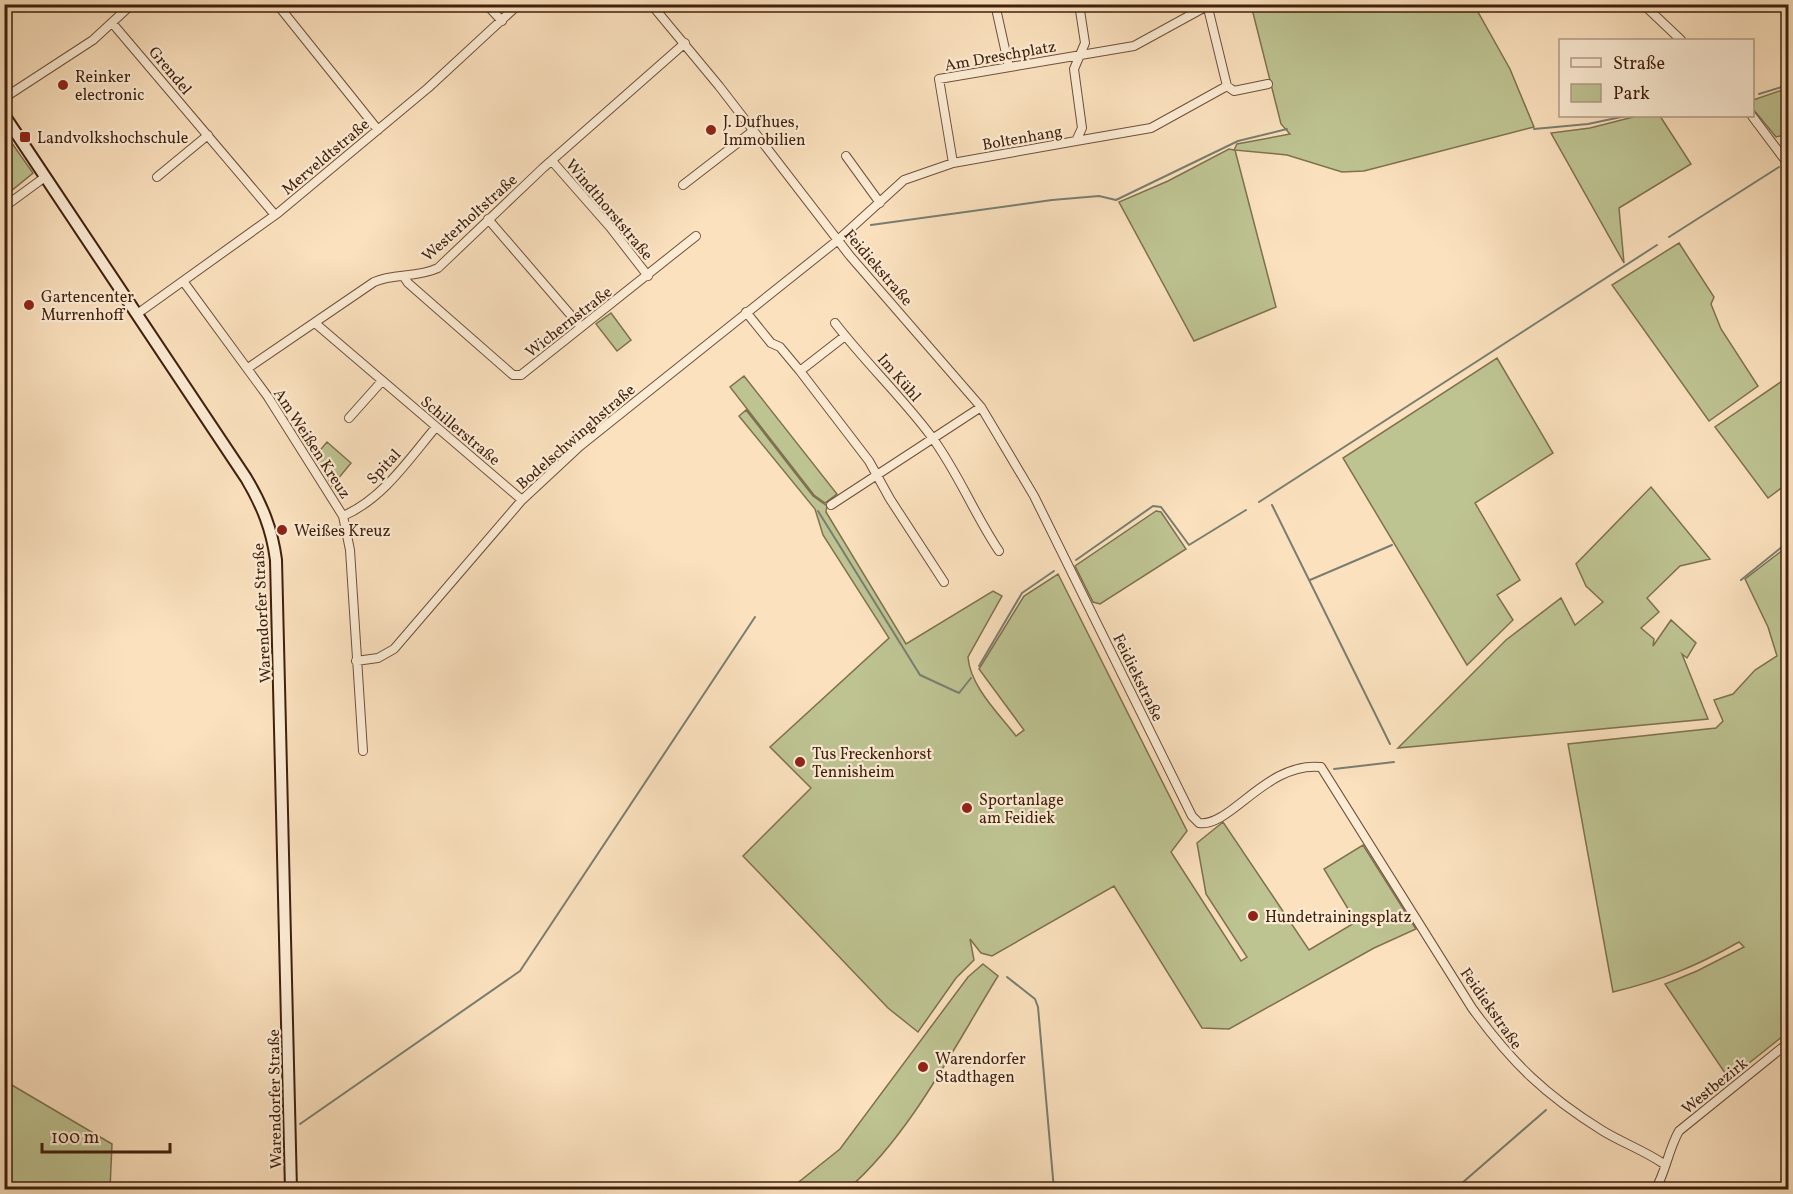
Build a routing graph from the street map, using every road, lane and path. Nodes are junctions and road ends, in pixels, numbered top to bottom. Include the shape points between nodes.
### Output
1 (132, 4) edge
2 (277, 4) edge
3 (486, 4) edge
4 (519, 4) edge
5 (651, 4) edge
6 (995, 4) edge
7 (1079, 4) edge
8 (1643, 4) edge
9 (1207, 5) edge
10 (502, 21) junction
11 (113, 24) junction
12 (1680, 39) edge
13 (685, 43) junction
14 (1079, 55) junction
15 (1009, 67) junction
16 (1268, 84) dead end
17 (1227, 86) junction
18 (4, 98) edge
19 (4, 115) edge
20 (1753, 117) edge
21 (378, 130) junction
22 (753, 131) junction
23 (208, 135) junction
24 (1076, 141) junction
25 (846, 156) dead end
26 (552, 161) junction
27 (952, 163) junction
28 (1788, 164) edge
29 (45, 177) junction
30 (157, 177) dead end
31 (683, 184) dead end
32 (880, 203) junction
33 (5, 207) edge
34 (275, 215) junction
35 (488, 219) junction
36 (696, 236) dead end
37 (838, 240) junction
38 (648, 276) junction
39 (404, 277) junction
40 (183, 281) junction
41 (746, 312) junction
42 (137, 314) junction
43 (315, 323) junction
44 (835, 323) dead end
45 (581, 327) junction
46 (845, 336) junction
47 (248, 368) junction
48 (800, 371) junction
49 (382, 381) junction
50 (981, 406) junction
51 (349, 418) dead end
52 (436, 427) junction
53 (932, 438) junction
54 (876, 474) junction
55 (522, 500) junction
56 (831, 505) dead end
57 (344, 516) junction
58 (999, 551) dead end
59 (944, 582) dead end
60 (356, 661) junction
61 (363, 751) dead end
62 (1788, 1043) edge
63 (1664, 1164) junction
64 (291, 1190) edge
65 (1655, 1190) edge

1 - 11 street
2 - 21 street
3 - 10 street
4 - 10 street, Merveldtstraße
5 - 13 street, Feidiekstraße
6 - 15 street
7 - 14 street, Boltenhang via 1085,44
8 - 12 street
9 - 14 street, Am Dreschplatz via 1134,46
9 - 17 street
10 - 21 street, Merveldtstraße
11 - 18 street
11 - 23 street, Grendel
13 - 22 street, Feidiekstraße
13 - 26 street, Westerholtstraße
14 - 15 street, Am Dreschplatz
14 - 24 street, Boltenhang via 1074,69 1082,128
15 - 27 street, Am Dreschplatz via 939,79
16 - 17 street via 1234,91
17 - 24 street via 1151,128
19 - 29 main road, Warendorfer Straße
20 - 28 street
21 - 34 street, Merveldtstraße
22 - 31 street
22 - 37 street, Feidiekstraße
23 - 30 street
23 - 34 street, Grendel
24 - 27 street, Boltenhang
25 - 32 street
26 - 35 street, Westerholtstraße
26 - 38 street, Windthorststraße
27 - 32 street, Boltenhang via 904,180
29 - 33 street
29 - 42 main road, Warendorfer Straße
32 - 37 street, Boltenhang
34 - 40 street, Merveldtstraße
35 - 39 street, Westerholtstraße via 438,268
35 - 45 street
36 - 38 street, Wichernstraße
37 - 41 street, Bodelschwinghstraße
37 - 50 street, Feidiekstraße
38 - 45 street, Wichernstraße
39 - 43 street, Westerholtstraße via 374,282
39 - 45 street, Wichernstraße via 513,375 521,375
40 - 42 street, Merveldtstraße
40 - 47 street, Am Weißen Kreuz
41 - 48 street
41 - 55 street, Bodelschwinghstraße via 580,446
42 - 64 main road, Warendorfer Straße via 251,486 273,536
43 - 47 street, Westerholtstraße
43 - 49 street, Schillerstraße
44 - 46 street, Im Kühl
46 - 48 street
46 - 53 street, Im Kühl via 890,384
47 - 57 street, Am Weißen Kreuz
48 - 54 street
49 - 51 street
49 - 52 street, Schillerstraße
50 - 53 street
50 - 63 street, Feidiekstraße via 1034,496 1192,816 1200,823 1214,822 1274,777 1299,767 1321,767 1499,1046 1574,1112
52 - 55 street, Schillerstraße
52 - 57 street, Spital via 391,481 360,509
53 - 54 street
53 - 58 street, Im Kühl
54 - 56 street
54 - 59 street
55 - 60 street, Bodelschwinghstraße via 394,649 378,658
57 - 60 street, Am Weißen Kreuz via 350,550
60 - 61 street, Am Weißen Kreuz
62 - 63 street, Westbezirk via 1678,1131
63 - 65 street, Westbezirk

